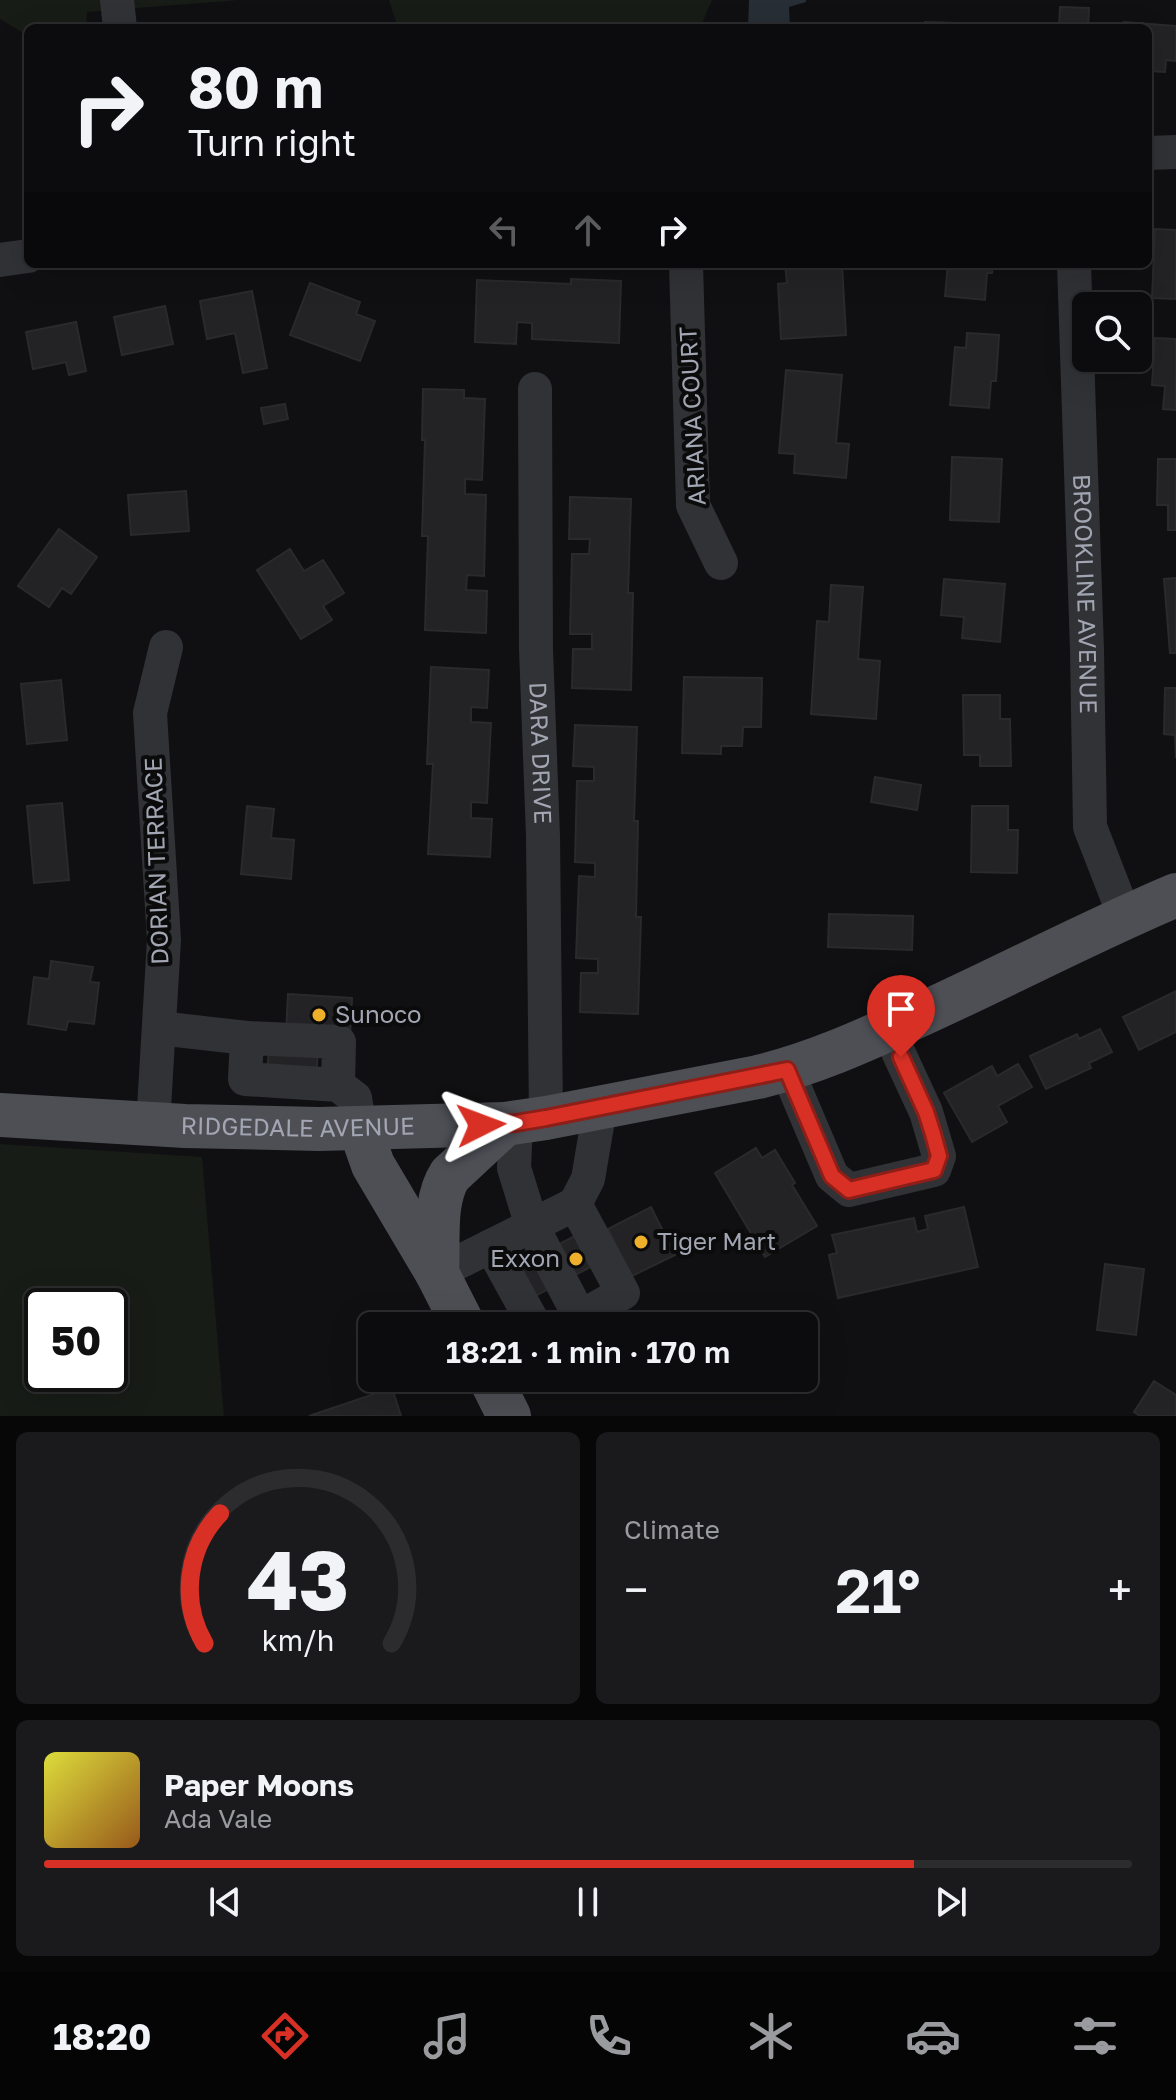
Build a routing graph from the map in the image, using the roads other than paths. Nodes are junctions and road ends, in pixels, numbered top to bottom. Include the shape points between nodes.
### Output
1 (117, 0) edge
2 (120, 24) edge
3 (1176, 152) edge
4 (1152, 153) edge
5 (24, 257) edge
6 (0, 260) edge
7 (686, 268) edge
8 (1074, 268) edge
9 (535, 389) dead end
10 (721, 563) dead end
11 (166, 647) dead end
12 (1176, 895) edge
13 (1125, 917) junction
14 (159, 1028) junction
15 (888, 1030) junction
16 (247, 1038) junction
17 (787, 1070) junction
18 (245, 1079) junction
19 (338, 1085) junction
20 (600, 1108) junction
21 (0, 1115) edge
22 (522, 1122) junction
23 (153, 1125) junction
24 (243, 1128) junction
25 (360, 1128) junction
26 (575, 1204) junction
27 (532, 1226) junction
28 (491, 1246) junction
29 (437, 1273) junction
30 (457, 1312) edge
31 (527, 1312) edge
32 (568, 1312) edge
33 (590, 1312) edge

1 - 2 street
3 - 4 street
5 - 6 street
7 - 10 street, ARIANA COURT via 693,505
8 - 13 street, BROOKLINE AVENUE via 1090,827
9 - 22 street, DARA DRIVE via 543,836
11 - 14 street, DORIAN TERRACE via 150,713 164,940
12 - 13 main road, RIDGEDALE AVENUE
13 - 15 main road, RIDGEDALE AVENUE
14 - 16 street
14 - 23 street, DORIAN TERRACE
15 - 17 main road, RIDGEDALE AVENUE
15 - 17 street via 926,1112 939,1156 934,1170 849,1190 832,1176
16 - 18 street
16 - 19 street via 339,1042
17 - 20 main road, RIDGEDALE AVENUE
18 - 19 street
18 - 24 street
19 - 25 street via 355,1098
20 - 22 main road, RIDGEDALE AVENUE
20 - 26 street via 588,1179
21 - 23 main road, RIDGEDALE AVENUE
22 - 25 main road, RIDGEDALE AVENUE
22 - 27 street, DARA DRIVE via 514,1168
22 - 29 main road via 450,1175 444,1185
23 - 24 main road, RIDGEDALE AVENUE
24 - 25 main road, RIDGEDALE AVENUE
25 - 29 main road via 373,1165
26 - 27 street
26 - 33 street via 623,1293
27 - 28 street
27 - 32 street, DARA DRIVE
28 - 29 street
28 - 31 street
29 - 30 main road

